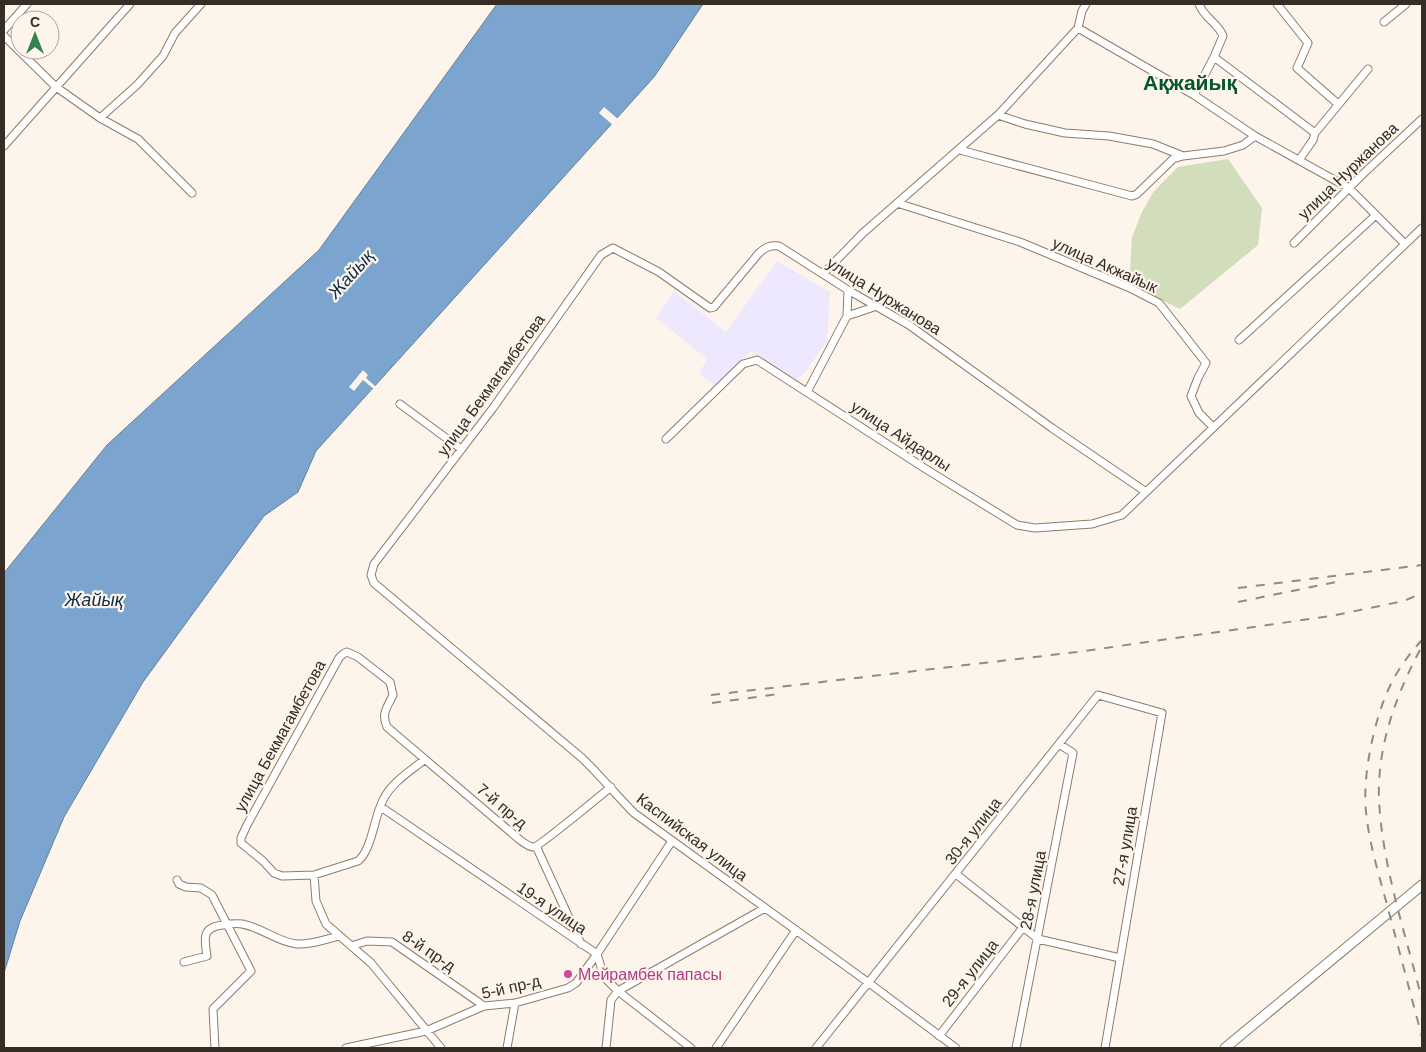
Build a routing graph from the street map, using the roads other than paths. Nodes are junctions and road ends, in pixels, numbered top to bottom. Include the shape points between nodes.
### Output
1 (28, 4) edge
2 (130, 4) edge
3 (201, 4) edge
4 (1086, 4) edge
5 (1199, 4) edge
6 (1277, 4) edge
7 (1406, 4) edge
8 (1384, 22) dead end
9 (1078, 28) junction
10 (4, 30) edge
11 (4, 36) edge
12 (1214, 57) junction
13 (1368, 69) dead end
14 (56, 87) junction
15 (1194, 95) junction
16 (1338, 104) junction
17 (998, 114) junction
18 (100, 118) junction
19 (1422, 119) edge
20 (1315, 132) junction
21 (1255, 136) junction
22 (4, 146) edge
23 (960, 150) junction
24 (1183, 156) junction
25 (1299, 160) junction
26 (1349, 188) junction
27 (192, 194) dead end
28 (897, 203) junction
29 (1376, 215) junction
30 (1422, 228) edge
31 (1294, 243) dead end
32 (1405, 244) junction
33 (613, 248) joint
34 (823, 274) junction
35 (848, 290) junction
36 (877, 306) junction
37 (847, 316) junction
38 (1239, 340) dead end
39 (807, 392) junction
40 (400, 404) dead end
41 (1213, 427) junction
42 (666, 440) dead end
43 (461, 449) junction
44 (1146, 492) junction
45 (374, 564) joint
46 (1098, 696) joint
47 (1059, 744) junction
48 (424, 760) junction
49 (612, 787) junction
50 (381, 807) junction
51 (672, 841) junction
52 (536, 846) junction
53 (956, 874) junction
54 (314, 875) junction
55 (176, 880) dead end
56 (1422, 885) edge
57 (765, 908) junction
58 (226, 924) junction
59 (1024, 926) junction
60 (796, 930) junction
61 (339, 936) junction
62 (1038, 939) junction
63 (582, 945) junction
64 (352, 946) junction
65 (597, 954) junction
66 (1120, 958) junction
67 (184, 962) dead end
68 (869, 983) junction
69 (618, 991) junction
70 (515, 1003) junction
71 (484, 1006) junction
72 (426, 1031) junction
73 (939, 1036) junction
74 (215, 1048) edge
75 (346, 1048) edge
76 (441, 1048) edge
77 (507, 1048) edge
78 (606, 1048) edge
79 (691, 1048) edge
80 (716, 1048) edge
81 (816, 1048) edge
82 (954, 1048) edge
83 (1016, 1048) edge
84 (1105, 1048) edge
85 (1225, 1048) edge

1 - 10 street
2 - 14 street
3 - 18 street via 175,33 163,56 138,85
4 - 9 street
5 - 12 street via 1222,36
6 - 16 street via 1308,43 1297,68
7 - 8 street
9 - 15 street
9 - 17 street
11 - 14 street
12 - 15 street
12 - 20 street
13 - 16 street
14 - 18 street
14 - 22 street
15 - 21 street
16 - 20 street
17 - 23 street
17 - 24 street via 1057,131 1153,144
18 - 27 street via 138,139
19 - 26 street, улица Нуржанова
20 - 25 street via 1314,140
21 - 24 street via 1243,145 1224,151
21 - 25 street
23 - 24 street via 1132,196 1173,159
23 - 28 street
25 - 26 street
26 - 29 street
26 - 31 street, улица Нуржанова
28 - 34 street
28 - 41 street, улица Акжайык via 1020,242 1159,303 1206,363 1191,396 1199,413
29 - 32 street
29 - 38 street
30 - 32 street, улица Айдарлы
32 - 41 street, улица Айдарлы
33 - 34 street, улица Нуржанова via 659,272 710,308 759,253 772,245 779,246
33 - 43 street, улица Бекмагамбетова via 601,255
34 - 35 street, улица Нуржанова
35 - 36 street, улица Нуржанова
35 - 37 street
36 - 37 street
36 - 44 street, улица Нуржанова via 909,325
37 - 39 street
39 - 42 street, улица Айдарлы via 757,360 743,364
39 - 44 street, улица Айдарлы via 1017,525 1035,528 1092,524 1122,515
40 - 43 street
41 - 44 street, улица Айдарлы
43 - 45 street, улица Бекмагамбетова
45 - 49 street, Каспийская улица via 371,575 379,588 582,758
46 - 47 street, 30-я улица
46 - 66 street, 27-я улица via 1162,713
47 - 53 street, 30-я улица
47 - 62 street, 28-я улица via 1073,754
48 - 50 street via 392,786
48 - 52 street, 7-й пр-д via 520,840
48 - 54 street, улица Бекмагамбетова via 387,727 385,712 393,695 390,682 352,653 343,654 241,838 244,846 274,874
49 - 51 street, Каспийская улица via 634,813
49 - 52 street, 7-й пр-д
50 - 54 street via 363,858
50 - 63 street, 19-я улица
51 - 57 street, Каспийская улица
51 - 65 street, 5-й пр-д
52 - 63 street
53 - 59 street
53 - 68 street, 30-я улица
54 - 61 street via 320,913
55 - 58 street via 186,887 201,888 212,895
56 - 85 street
57 - 60 street, Каспийская улица
57 - 69 street
58 - 61 street via 242,924 296,944
58 - 67 street via 213,926 207,931 204,940 206,956
58 - 74 street via 251,971 213,1009
59 - 62 street
59 - 73 street, 29-я улица
60 - 68 street, Каспийская улица
60 - 80 street
61 - 64 street
62 - 66 street
62 - 83 street, 28-я улица
63 - 65 street, 19-я улица
64 - 71 street, 8-й пр-д via 367,940 392,942
64 - 72 street via 371,963
65 - 69 street, 19-я улица via 604,977
65 - 70 street, 5-й пр-д via 576,983 568,988
66 - 84 street, 27-я улица
68 - 73 street, Каспийская улица
68 - 81 street, 30-я улица
69 - 78 street via 612,1000
69 - 79 street, 19-я улица
70 - 71 street, 5-й пр-д
70 - 77 street
71 - 72 street, 5-й пр-д
72 - 75 street, 5-й пр-д
72 - 76 street
73 - 82 street, Каспийская улица

